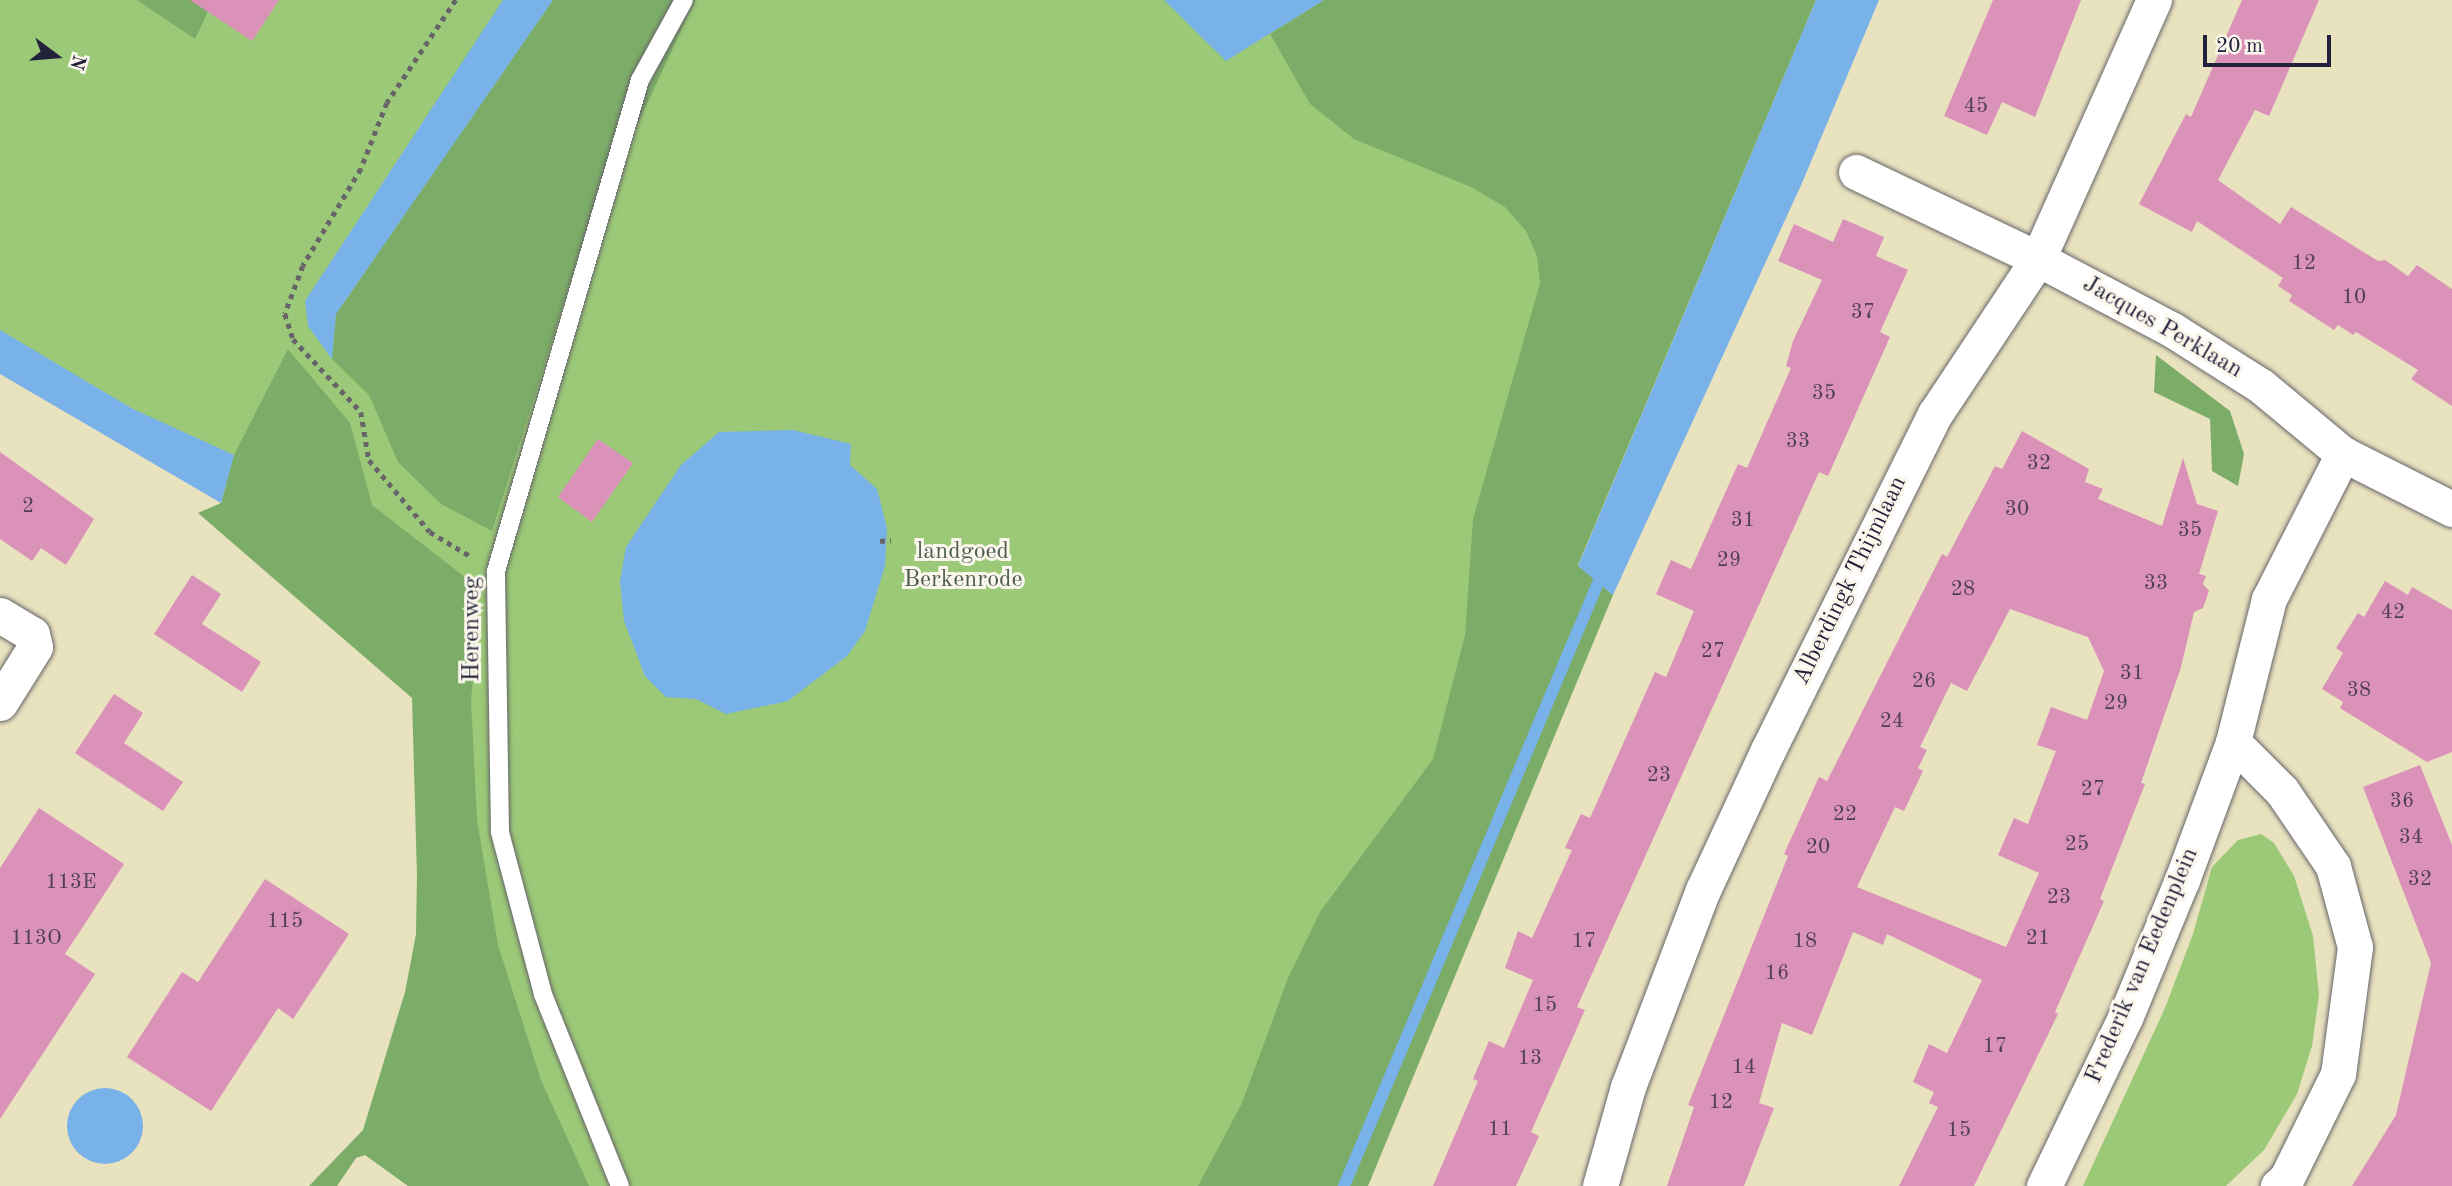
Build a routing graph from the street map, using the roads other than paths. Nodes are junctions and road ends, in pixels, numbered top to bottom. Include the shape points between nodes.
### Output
1 (684, 0) edge
2 (2154, 0) edge
3 (1856, 172) dead end
4 (2038, 259) junction
5 (2343, 454) junction
6 (2452, 509) edge
7 (0, 615) edge
8 (0, 703) edge
9 (2233, 743) junction
10 (620, 1186) edge
11 (1600, 1186) edge
12 (2044, 1186) edge
13 (2278, 1186) edge

1 - 10 lane, Herenweg via 640,80 496,571 500,832 543,994
2 - 4 street, Alberdingk Thijmlaan
3 - 4 street, Jacques Perklaan
4 - 5 street, Jacques Perklaan via 2171,329 2261,386
4 - 11 street, Alberdingk Thijmlaan via 1935,414 1820,640 1703,890 1628,1087
5 - 6 street, Jacques Perklaan
5 - 9 street, Frederik van Eedenplein via 2269,599
7 - 8 street via 32,634 35,647
9 - 12 street, Frederik van Eedenplein via 2125,1018
9 - 13 street via 2282,791 2333,866 2355,947 2338,1074 2286,1179

